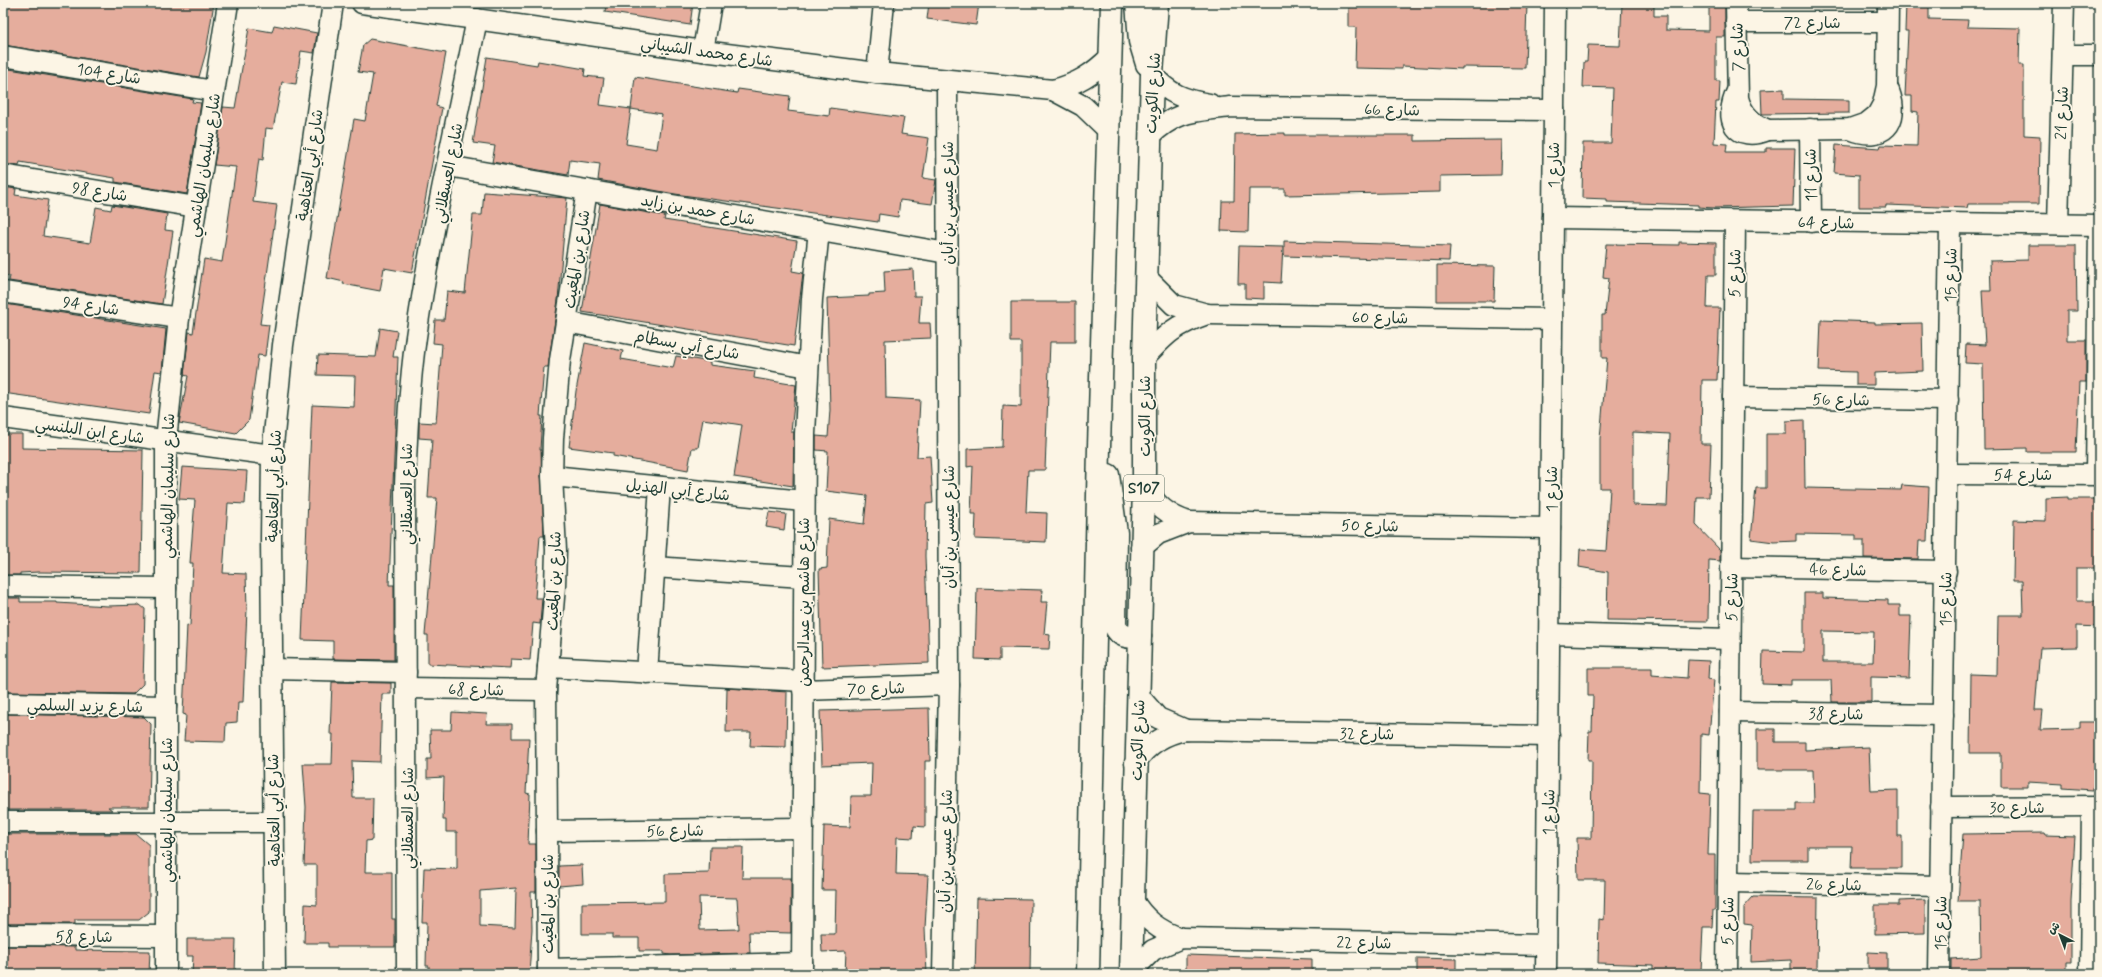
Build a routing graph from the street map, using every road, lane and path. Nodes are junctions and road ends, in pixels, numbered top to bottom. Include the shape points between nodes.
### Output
1 (228, 3) edge
2 (333, 3) edge
3 (362, 3) edge
4 (711, 3) edge
5 (884, 3) edge
6 (1112, 3) edge
7 (1137, 3) edge
8 (1157, 3) edge
9 (1555, 3) edge
10 (2064, 3) edge
11 (451, 9) edge
12 (1736, 13) edge
13 (1887, 13) edge
14 (477, 19) junction
15 (703, 51) junction
16 (2063, 55) junction
17 (2099, 55) edge
18 (3, 56) edge
19 (1110, 57) junction
20 (877, 73) junction
21 (1152, 74) junction
22 (946, 80) junction
23 (1053, 90) junction
24 (214, 91) junction
25 (1230, 107) junction
26 (1554, 110) junction
27 (1810, 129) junction
28 (1108, 130) junction
29 (1150, 136) junction
30 (448, 166) junction
31 (3, 175) edge
32 (587, 190) junction
33 (196, 207) junction
34 (1553, 218) junction
35 (1735, 221) junction
36 (1810, 222) junction
37 (1950, 224) junction
38 (2058, 224) junction
39 (2099, 226) edge
40 (819, 230) junction
41 (947, 253) junction
42 (1146, 277) junction
43 (3, 292) edge
44 (1207, 314) junction
45 (179, 318) junction
46 (1552, 319) junction
47 (566, 322) junction
48 (1144, 358) junction
49 (808, 366) junction
50 (1733, 398) junction
51 (1948, 400) junction
52 (3, 418) edge
53 (166, 440) junction
54 (1099, 447) junction
55 (272, 455) junction
56 (1947, 474) junction
57 (2098, 475) edge
58 (552, 476) junction
59 (1144, 486) junction
60 (660, 487) junction
61 (803, 501) junction
62 (1189, 522) junction
63 (1550, 528) junction
64 (1142, 548) junction
65 (654, 567) junction
66 (1731, 567) junction
67 (1946, 571) junction
68 (803, 577) junction
69 (3, 586) edge
70 (166, 588) junction
71 (1550, 634) junction
72 (1140, 636) junction
73 (1730, 638) junction
74 (548, 667) junction
75 (272, 669) junction
76 (647, 673) junction
77 (406, 680) junction
78 (949, 685) junction
79 (803, 686) junction
80 (546, 690) junction
81 (1138, 695) junction
82 (3, 703) edge
83 (166, 706) junction
84 (1730, 712) junction
85 (1943, 715) junction
86 (1186, 730) junction
87 (1549, 736) junction
88 (1136, 763) junction
89 (1941, 807) junction
90 (2095, 807) edge
91 (3, 822) edge
92 (166, 822) junction
93 (273, 822) junction
94 (802, 828) junction
95 (547, 831) junction
96 (1728, 882) junction
97 (1940, 886) junction
98 (1132, 899) junction
99 (3, 935) edge
100 (166, 936) junction
101 (1182, 938) junction
102 (1546, 945) junction
103 (802, 969) edge
104 (548, 972) edge
105 (1131, 973) edge
106 (166, 974) edge
107 (275, 974) edge
108 (407, 974) edge
109 (943, 974) edge
110 (1088, 974) edge
111 (1546, 974) edge
112 (1727, 974) edge
113 (1939, 974) edge
114 (2090, 974) edge

1 - 24 street, شارع سليمان الهاشمي
2 - 55 street, شارع أبي العتاهية via 283,345
3 - 11 street, شارع محمد الشيباني
4 - 15 street
5 - 20 street
6 - 19 main road
7 - 21 main road via 1140,41
8 - 21 main road, شارع الكويت / S107
9 - 26 street, شارع 1
10 - 16 street, شارع 21
11 - 14 street, شارع محمد الشيباني
12 - 13 street, شارع 72
12 - 27 street, شارع 7 via 1737,90 1730,113 1734,125 1744,133 1753,134 1768,130
13 - 27 street, شارع 7 via 1887,86 1891,98 1892,118 1886,129 1869,134 1850,129
14 - 15 street, شارع محمد الشيباني
14 - 30 street, شارع العسقلاني
15 - 20 street, شارع محمد الشيباني
16 - 17 street
16 - 38 street, شارع 21
18 - 24 street, شارع 104
19 - 23 street, شارع محمد الشيباني via 1085,79
19 - 28 main road
20 - 22 street, شارع محمد الشيباني
21 - 25 street, شارع 66 via 1169,92 1180,98
21 - 29 main road, شارع الكويت / S107
22 - 23 street, شارع محمد الشيباني
22 - 41 street, شارع عيسى بن أبان
23 - 28 street, شارع محمد الشيباني via 1083,106
24 - 33 street, شارع سليمان الهاشمي
25 - 26 street, شارع 66
25 - 29 street, شارع 66 via 1179,115 1165,122
26 - 34 street, شارع 1
27 - 36 street, شارع 11
28 - 54 main road
29 - 42 main road, شارع الكويت / S107
30 - 32 street, شارع حمد بن زايد
30 - 77 street, شارع العسقلاني via 423,295 410,386 405,485
31 - 33 street, شارع 98
32 - 40 street, شارع حمد بن زايد
32 - 47 street, شارع بن المغيث
33 - 45 street, شارع سليمان الهاشمي
34 - 35 street, شارع 64
34 - 46 street, شارع 1
35 - 36 street, شارع 64
35 - 50 street, شارع 5
36 - 37 street, شارع 64
37 - 38 street, شارع 64
37 - 51 street, شارع 15
38 - 39 street, شارع 64
39 - 57 street
40 - 41 street, شارع حمد بن زايد
40 - 49 street, شارع هاشم بن عبدالرحمن
41 - 78 street, شارع عيسى بن أبان
42 - 44 street, شارع 60 via 1174,305
42 - 48 main road, شارع الكويت / S107
43 - 45 street, شارع 94
44 - 46 street, شارع 60
44 - 48 street, شارع 60 via 1171,330
45 - 53 street, شارع سليمان الهاشمي
46 - 63 street, شارع 1
47 - 49 street, شارع أبي بسطام
47 - 58 street, شارع بن المغيث via 556,399
48 - 59 main road, شارع الكويت / S107
49 - 61 street, شارع هاشم بن عبدالرحمن
50 - 51 street, شارع 56
50 - 66 street, شارع 5
51 - 56 street, شارع 15
52 - 53 street, شارع ابن البلنسي
53 - 55 street, شارع ابن البلنسي
53 - 70 street, شارع سليمان الهاشمي
54 - 72 main road via 1109,482 1115,518 1115,626 1123,636
54 - 110 main road
55 - 75 street, شارع أبي العتاهية
56 - 57 street, شارع 54
56 - 67 street, شارع 15
58 - 60 street, شارع أبي الهذيل
58 - 74 street, شارع بن المغيث via 556,542 554,622
59 - 62 street, شارع 50 via 1162,509
59 - 64 main road, شارع الكويت / S107
60 - 61 street, شارع أبي الهذيل
60 - 65 street
61 - 68 street, شارع هاشم بن عبدالرحمن
62 - 63 street, شارع 50
62 - 64 street, شارع 50 via 1158,534
63 - 71 street, شارع 1
64 - 72 main road, شارع الكويت / S107
65 - 68 street
65 - 76 street
66 - 67 street, شارع 46
66 - 73 street, شارع 5
67 - 85 street, شارع 15
68 - 79 street, شارع هاشم بن عبدالرحمن
69 - 70 street
70 - 83 street, شارع سليمان الهاشمي
71 - 73 street
71 - 87 street, شارع 1
72 - 81 main road, شارع الكويت / S107
73 - 84 street, شارع 5
74 - 76 street, شارع 70
74 - 80 street, شارع بن المغيث
75 - 77 street, شارع 68
75 - 93 street, شارع أبي العتاهية
76 - 79 street, شارع 70
77 - 80 street, شارع 68
77 - 108 street, شارع العسقلاني
78 - 79 street, شارع 70
78 - 109 street, شارع عيسى بن أبان
79 - 94 street, شارع هاشم بن عبدالرحمن
80 - 95 street, شارع بن المغيث
81 - 86 street, شارع 32 via 1158,718
81 - 88 main road, شارع الكويت / S107
82 - 83 street, شارع يزيد السلمي
83 - 92 street, شارع سليمان الهاشمي
84 - 85 street, شارع 38
84 - 96 street, شارع 5
85 - 89 street, شارع 15
86 - 87 street, شارع 32
86 - 88 street, شارع 32 via 1157,740 1141,754
87 - 102 street, شارع 1
88 - 98 main road, شارع الكويت / S107
89 - 90 street, شارع 30
89 - 97 street, شارع 15
90 - 114 street
91 - 92 street
92 - 93 street
92 - 100 street, شارع سليمان الهاشمي
93 - 107 street, شارع أبي العتاهية
94 - 95 street, شارع 56
94 - 103 street, شارع هاشم بن عبدالرحمن
95 - 104 street, شارع بن المغيث
96 - 97 street, شارع 26
96 - 112 street, شارع 5
97 - 113 street, شارع 15
98 - 101 street, شارع 22 via 1152,924 1161,931
98 - 105 main road, شارع الكويت / S107
99 - 100 street, شارع 58
100 - 106 street, شارع سليمان الهاشمي
101 - 102 street, شارع 22
101 - 105 street, شارع 22 via 1153,950
102 - 111 street, شارع 1
103 - 104 street

